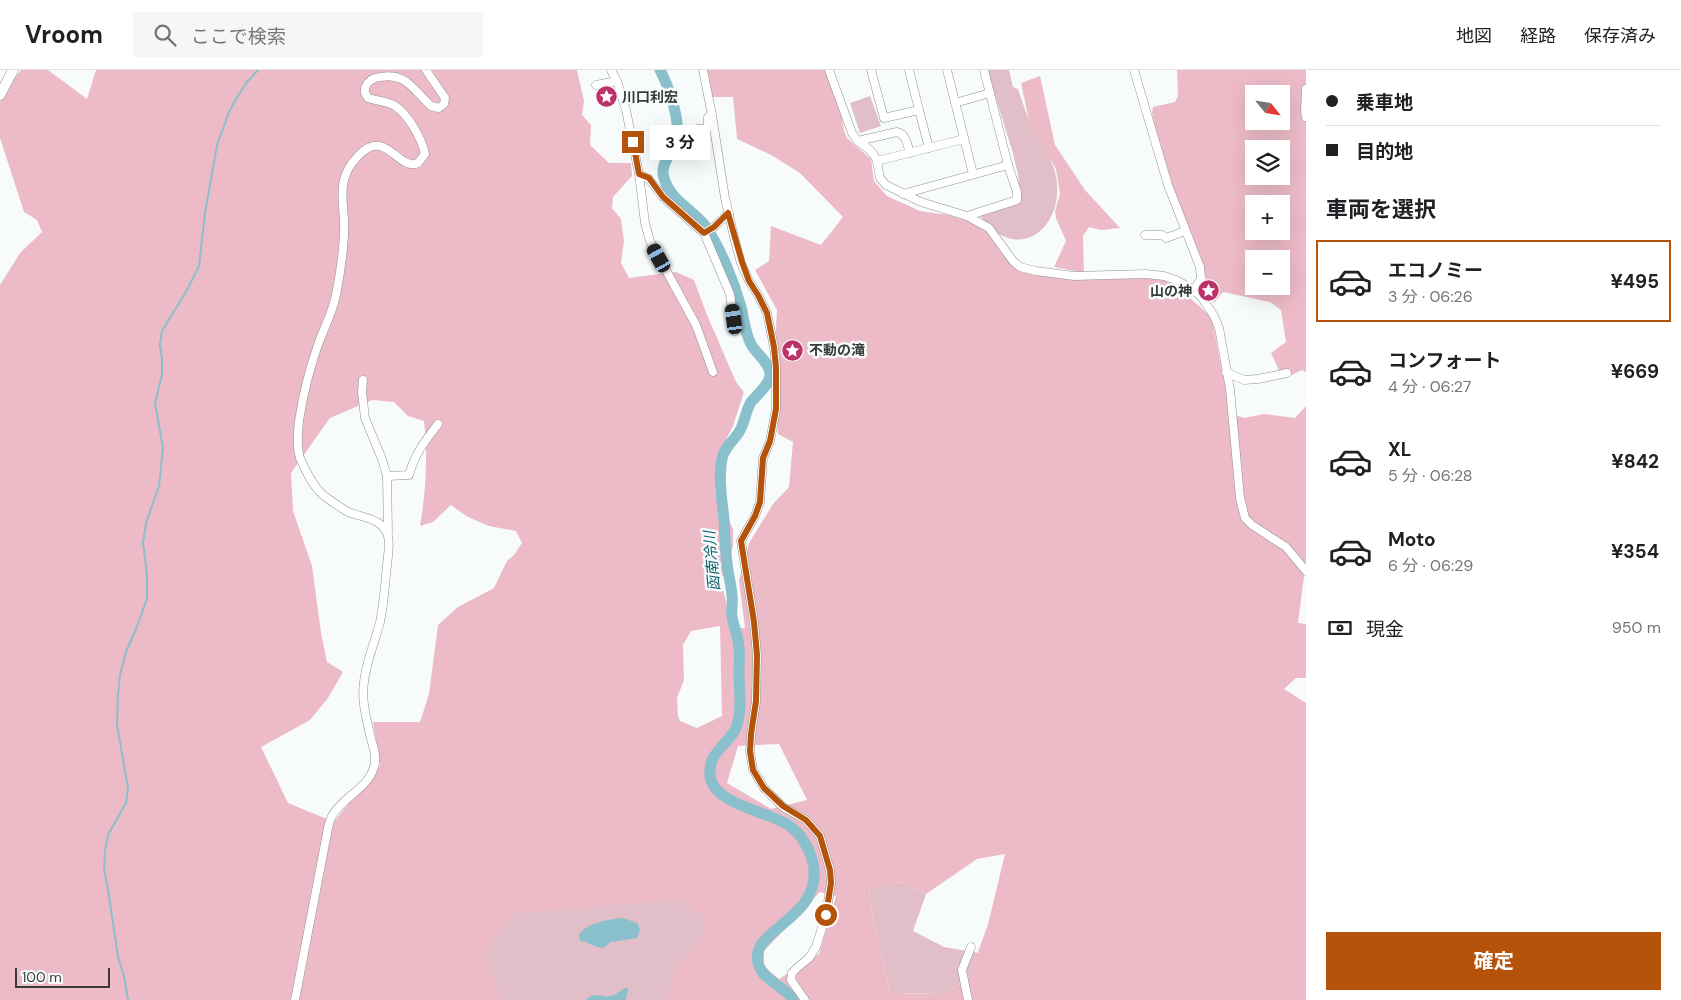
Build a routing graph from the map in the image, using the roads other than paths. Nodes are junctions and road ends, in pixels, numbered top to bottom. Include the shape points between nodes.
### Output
1 (14, 70) edge
2 (426, 70) edge
3 (611, 70) edge
4 (703, 70) edge
5 (830, 70) edge
6 (871, 70) edge
7 (909, 70) edge
8 (947, 70) edge
9 (984, 70) edge
10 (1134, 70) edge
11 (617, 81) junction
12 (596, 85) dead end
13 (1306, 89) edge
14 (990, 93) junction
15 (0, 95) edge
16 (955, 103) junction
17 (919, 110) junction
18 (712, 115) junction
19 (1306, 117) edge
20 (690, 130) dead end
21 (964, 139) junction
22 (858, 141) junction
23 (929, 148) junction
24 (910, 153) junction
25 (877, 161) junction
26 (1008, 165) junction
27 (639, 174) junction
28 (973, 174) junction
29 (903, 194) junction
30 (728, 213) junction
31 (967, 216) junction
32 (1185, 231) junction
33 (704, 233) junction
34 (1145, 235) dead end
35 (1166, 238) junction
36 (1169, 247) dead end
37 (1194, 290) junction
38 (736, 331) dead end
39 (713, 372) dead end
40 (1226, 372) junction
41 (1287, 373) dead end
42 (363, 380) dead end
43 (438, 424) dead end
44 (387, 476) junction
45 (388, 537) junction
46 (1306, 571) edge
47 (971, 947) dead end
48 (295, 1000) edge
49 (805, 1000) edge
50 (968, 1000) edge

1 - 15 main road
2 - 45 street via 445,98 440,108 431,106 399,75 371,79 365,89 368,98 401,110 420,138 425,154 418,163 410,165 392,151 375,146 359,155 346,172 342,189 344,232 336,297 311,368 298,433 300,456 315,486 348,511 375,520
3 - 11 street
4 - 18 street
5 - 22 street via 852,133
6 - 17 street via 884,118
7 - 17 street
8 - 16 street
9 - 14 street
10 - 32 street
11 - 12 street
11 - 27 street
13 - 19 street
14 - 16 street
14 - 26 street
16 - 21 street
17 - 23 street
18 - 20 street via 708,117 708,128
18 - 30 street
21 - 23 street
21 - 28 street
22 - 24 street via 896,132 905,138
22 - 25 street via 870,150
23 - 24 street
24 - 25 street
25 - 29 street via 882,181
26 - 28 street
26 - 31 street via 1017,200
27 - 33 street via 649,178 663,197
27 - 39 street via 650,241 696,325
28 - 29 street
29 - 31 street
30 - 33 street
30 - 49 street via 749,281 767,313 776,368 776,409 763,458 760,502 741,541 757,655 750,751 753,770 764,788 783,806 806,820 820,836 830,870 826,915 816,947 792,973 791,980
31 - 37 street via 988,228 1012,261 1028,269 1074,276 1164,276
32 - 35 street
32 - 37 street via 1201,273
33 - 38 street via 730,294
34 - 35 street
35 - 36 street
37 - 40 street via 1214,316
40 - 41 street via 1244,380
40 - 46 street via 1245,518 1286,547
42 - 44 street via 365,418
43 - 44 street via 418,450 409,475
44 - 45 street
45 - 48 street via 384,599 362,692 375,766 369,779 332,816
47 - 50 street via 962,970

